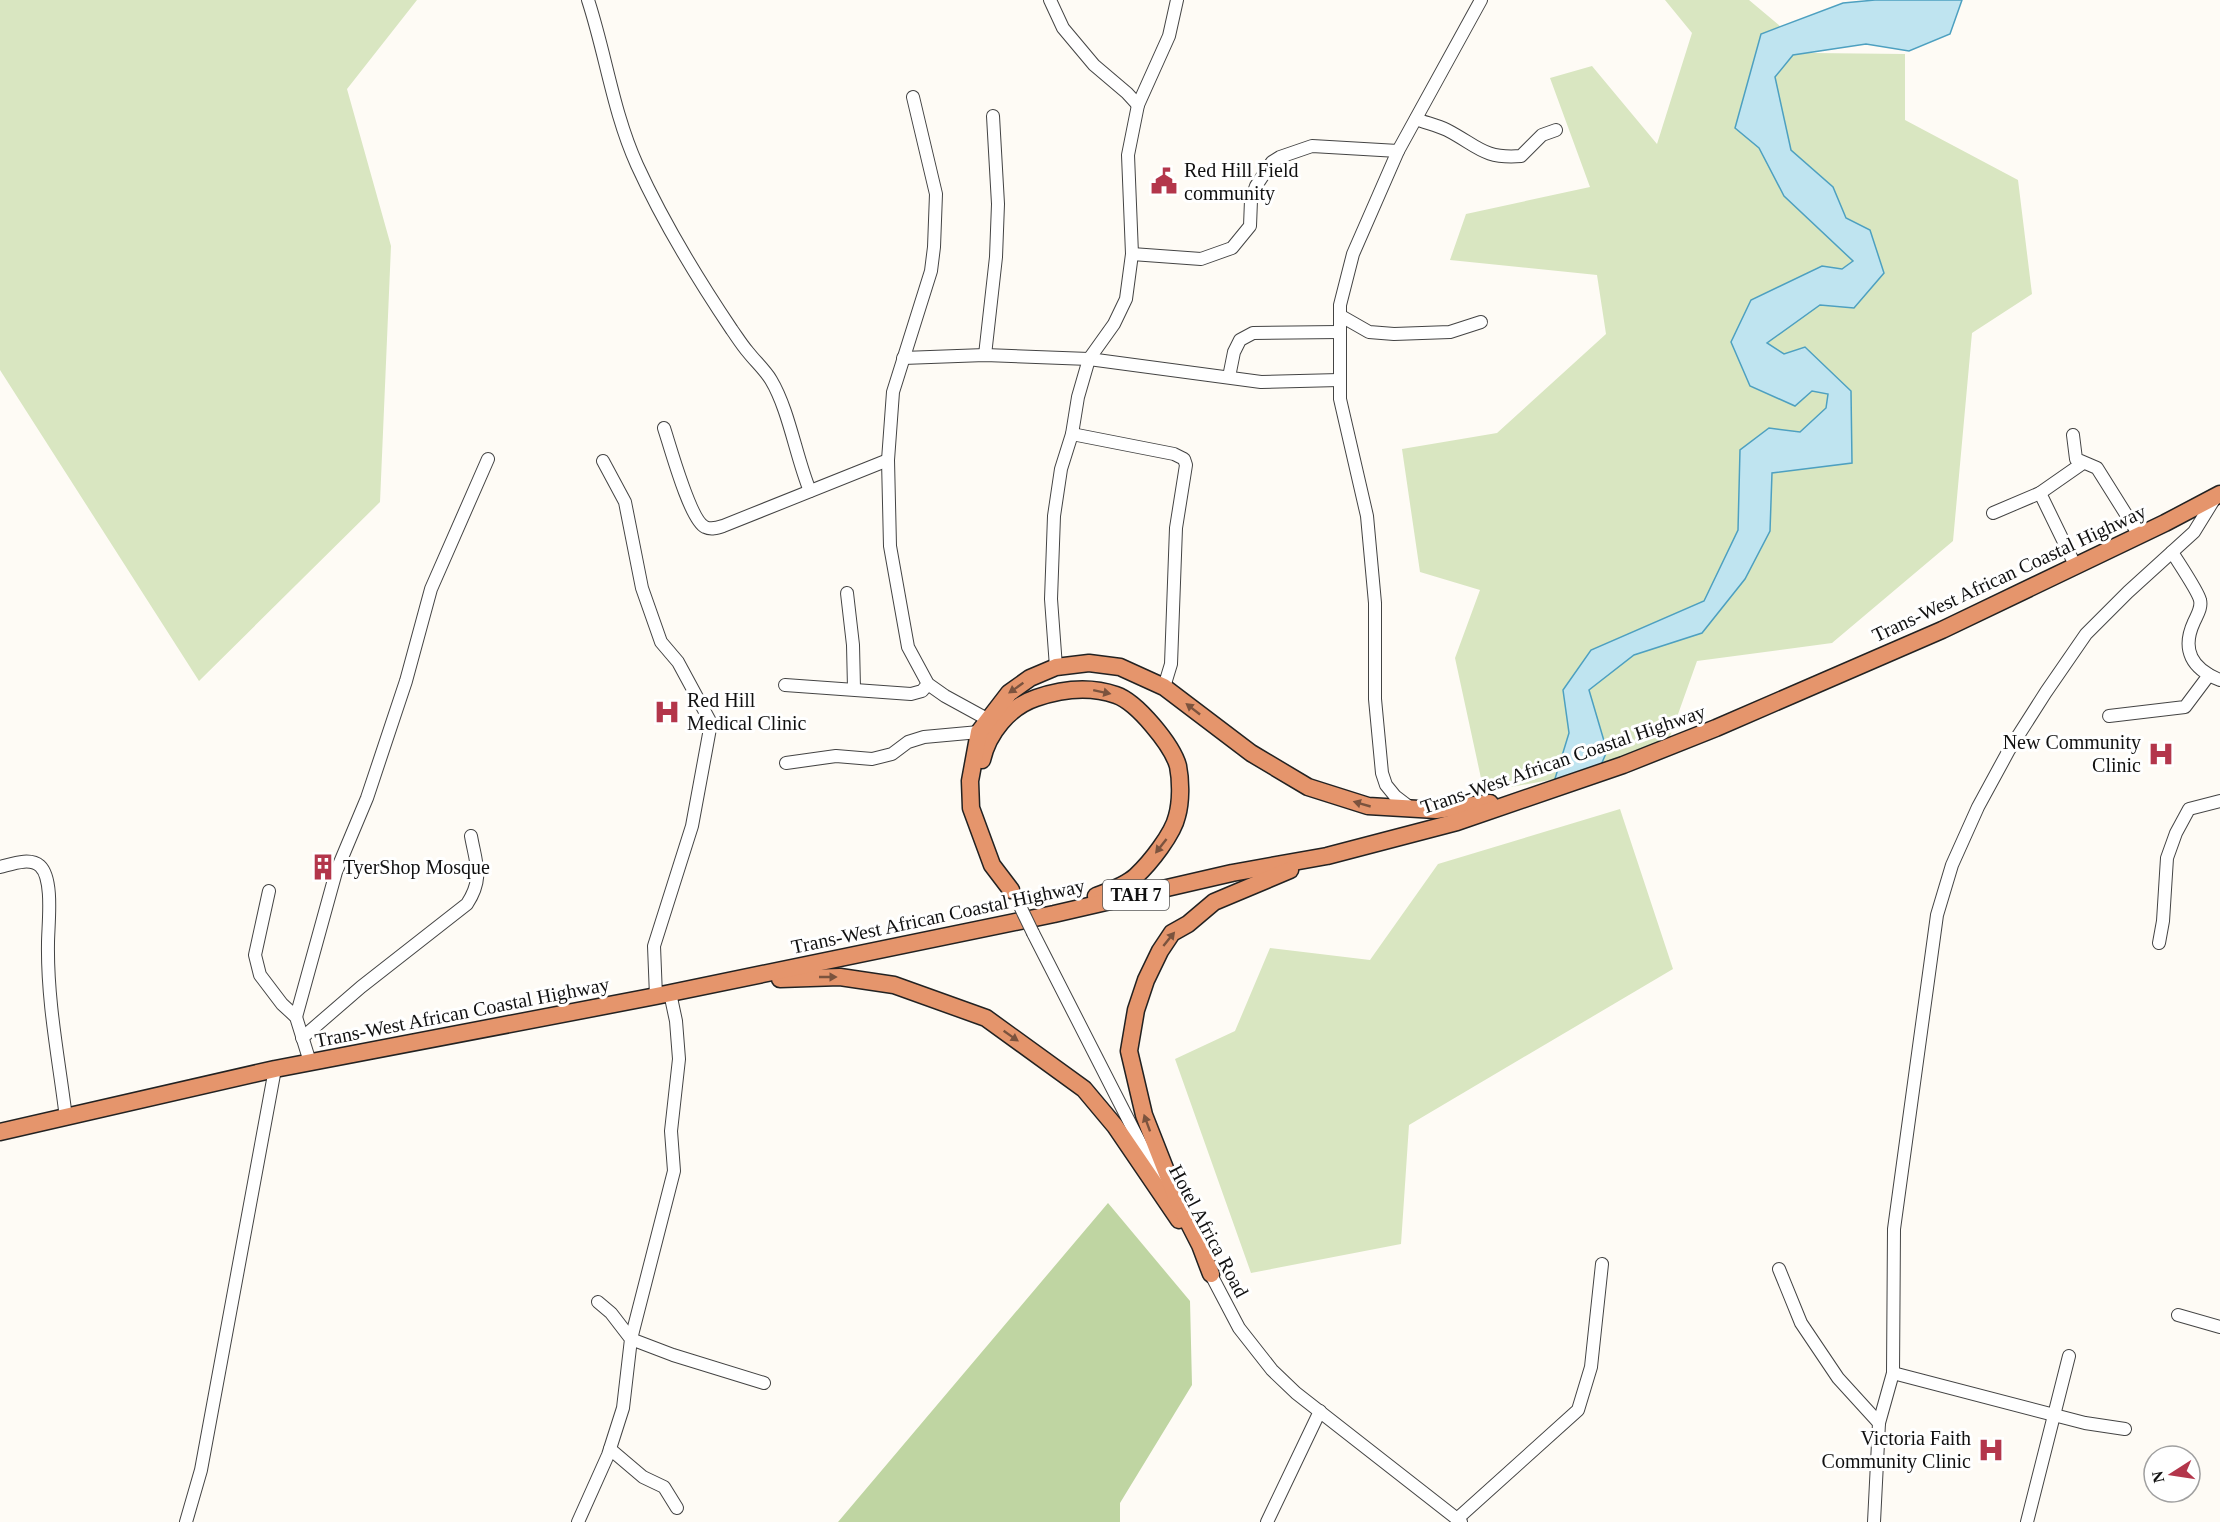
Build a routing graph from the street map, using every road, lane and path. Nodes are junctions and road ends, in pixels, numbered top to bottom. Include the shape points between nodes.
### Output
1 (588, 0) edge
2 (1050, 0) edge
3 (1177, 0) edge
4 (1481, 0) edge
5 (913, 97) dead end
6 (1138, 105) junction
7 (993, 116) dead end
8 (1416, 119) junction
9 (1556, 130) dead end
10 (1398, 151) junction
11 (1132, 254) junction
12 (1341, 316) junction
13 (1481, 322) dead end
14 (1339, 332) junction
15 (985, 355) junction
16 (903, 358) junction
17 (1089, 359) junction
18 (1228, 377) junction
19 (1339, 380) junction
20 (664, 428) dead end
21 (1072, 434) junction
22 (2073, 435) dead end
23 (488, 459) dead end
24 (888, 460) junction
25 (603, 461) dead end
26 (2083, 463) junction
27 (810, 491) junction
28 (2040, 493) junction
29 (2218, 495) edge
30 (1993, 513) dead end
31 (2139, 535) junction
32 (2172, 552) junction
33 (2075, 565) junction
34 (847, 593) dead end
35 (1056, 667) junction
36 (2214, 677) edge
37 (928, 684) junction
38 (785, 685) dead end
39 (1164, 687) junction
40 (854, 688) junction
41 (2109, 716) dead end
42 (983, 725) junction
43 (786, 763) dead end
44 (1524, 800) junction
45 (2220, 801) edge
46 (1413, 810) junction
47 (471, 836) dead end
48 (1327, 856) junction
49 (0, 867) edge
50 (269, 891) dead end
51 (1014, 896) junction
52 (1053, 914) junction
53 (2159, 943) dead end
54 (671, 993) junction
55 (296, 1017) junction
56 (302, 1038) junction
57 (309, 1062) junction
58 (275, 1069) junction
59 (66, 1118) junction
60 (0, 1132) edge
61 (1179, 1220) junction
62 (1602, 1264) dead end
63 (1779, 1269) dead end
64 (1211, 1274) junction
65 (598, 1302) dead end
66 (2178, 1315) dead end
67 (2220, 1327) edge
68 (631, 1339) junction
69 (2069, 1356) dead end
70 (1893, 1373) junction
71 (764, 1383) dead end
72 (1320, 1411) junction
73 (2054, 1414) junction
74 (1879, 1423) junction
75 (2125, 1430) dead end
76 (610, 1449) junction
77 (677, 1508) dead end
78 (1459, 1521) edge
79 (186, 1522) edge
80 (578, 1522) edge
81 (1267, 1522) edge
82 (1874, 1522) edge
83 (2027, 1522) edge

1 - 27 street via 614,105 636,164 668,227 727,322 771,379
2 - 6 street via 1064,28 1094,64
3 - 6 street via 1169,36
4 - 8 street
5 - 16 street via 936,195 931,272
6 - 11 street via 1128,155
7 - 15 street via 998,204
8 - 9 street via 1447,130 1476,149 1506,157 1521,156 1542,135
8 - 10 street
10 - 11 street via 1312,146 1280,157 1256,186 1250,226 1232,248 1201,259
10 - 12 street via 1353,254 1340,305
11 - 17 street via 1126,299
12 - 13 street via 1369,332 1394,334 1450,332
12 - 14 street
14 - 18 street via 1253,333 1240,340
14 - 19 street
15 - 16 street
15 - 17 street
16 - 24 street via 893,392
17 - 18 street
17 - 21 street
18 - 19 street via 1261,382
19 - 46 street via 1367,516 1382,773 1395,796
20 - 27 street via 689,501 701,525 707,528 723,526
21 - 35 street via 1061,469 1054,516 1051,599
21 - 39 street via 1184,459 1176,528 1172,664
22 - 26 street via 2076,459
23 - 55 street via 431,589 406,681 367,798 336,872
24 - 27 street
24 - 37 street via 890,546 908,647
25 - 54 street via 625,502 642,588 661,642 678,662 711,723 692,826 654,946
26 - 28 street
26 - 31 street via 2097,468
28 - 30 street
28 - 33 street
29 - 31 highway, Trans-West African Coastal Highway / TAH 7
29 - 32 street via 2194,532
31 - 33 highway, Trans-West African Coastal Highway / TAH 7
32 - 36 street via 2200,600 2188,648 2194,662
32 - 70 street via 2086,634 2009,750 1952,865 1937,915 1894,1229
33 - 44 highway, Trans-West African Coastal Highway / TAH 7 via 1942,630 1716,728
34 - 40 street
35 - 39 highway via 1089,663 1120,667
35 -> 42 highway via 1009,693
36 - 41 street via 2185,707
37 - 40 street via 911,694
37 - 42 street
38 - 40 street
46 -> 39 highway via 1368,806 1308,787 1251,753
42 - 43 street via 924,737 908,742 892,754 872,759 836,756
42 - 51 highway via 970,781 971,808 992,865
44 - 46 highway
44 - 48 highway, Trans-West African Coastal Highway / TAH 7
45 - 53 street via 2189,809 2176,833 2167,858
47 - 56 street via 479,876 467,904
48 - 52 highway, Trans-West African Coastal Highway / TAH 7 via 1232,873
64 -> 48 highway via 1143,1115 1129,1051 1136,1010 1151,970 1172,933 1214,902
49 - 59 street via 33,862 46,876 50,1012
50 - 55 street via 255,955 260,975
51 -> 52 highway via 995,861 979,803 985,749 997,726 1025,702 1058,691 1089,689 1119,696 1162,735 1178,765 1177,817 1166,840 1136,876
51 - 61 street, Hotel Africa Road, bridge
52 - 54 highway, Trans-West African Coastal Highway / TAH 7
54 - 57 highway, Trans-West African Coastal Highway / TAH 7
54 -> 61 highway via 782,979 840,977 894,985 986,1018 1091,1096
54 - 68 street via 679,1059 671,1131 674,1171
55 - 56 street
56 - 57 street
57 - 58 highway, Trans-West African Coastal Highway / TAH 7
58 - 59 highway, Trans-West African Coastal Highway / TAH 7
58 - 79 street via 204,1459
59 - 60 highway, Trans-West African Coastal Highway / TAH 7
61 - 64 street, Hotel Africa Road
62 - 78 street via 1591,1367 1578,1410
63 - 74 street via 1801,1323 1838,1377
64 - 72 street, Hotel Africa Road via 1239,1328 1272,1370
65 - 68 street
66 - 67 street
68 - 71 street
68 - 76 street via 623,1408
69 - 73 street
70 - 73 street
70 - 74 street
72 - 78 street, Hotel Africa Road
72 - 81 street
73 - 75 street
73 - 83 street
74 - 82 street
76 - 77 street via 643,1477 664,1487
76 - 80 street

